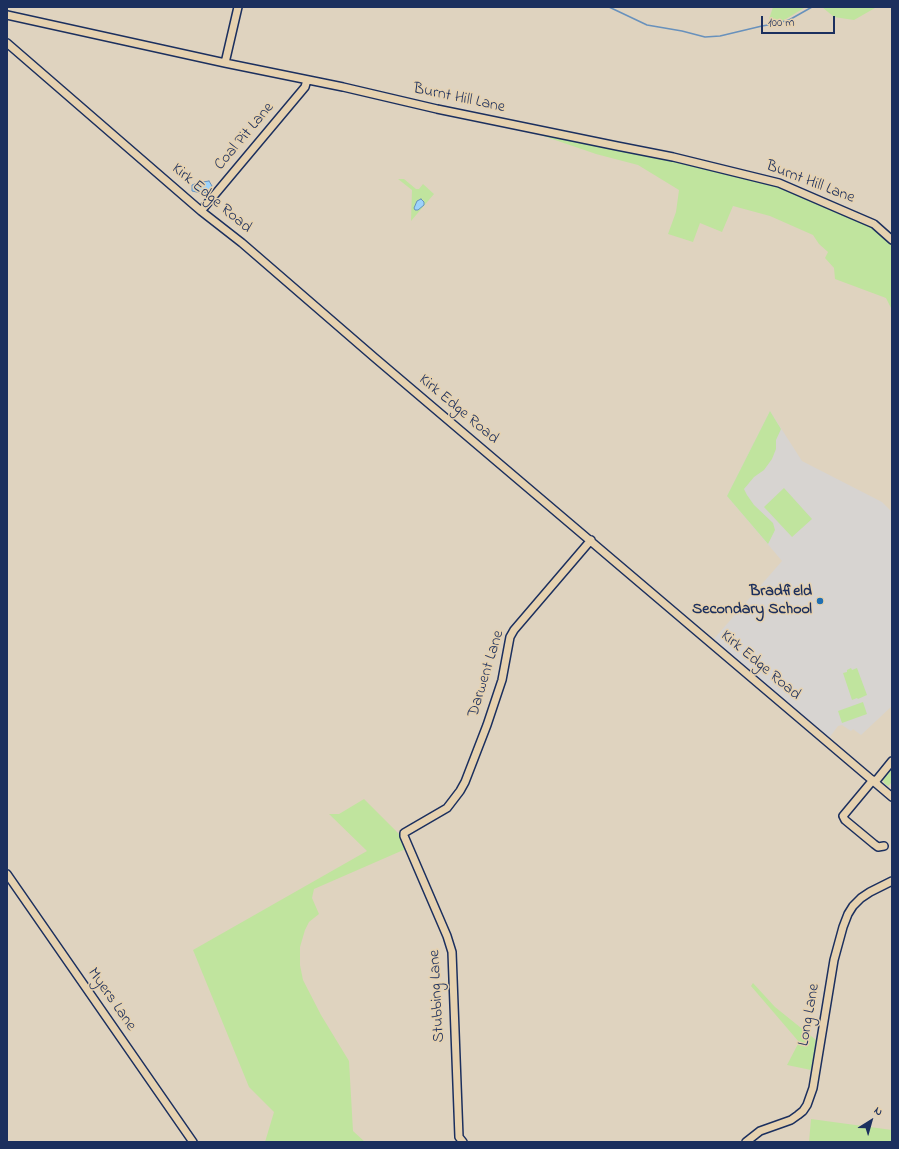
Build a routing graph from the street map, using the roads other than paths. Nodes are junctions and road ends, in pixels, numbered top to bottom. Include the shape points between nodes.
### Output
1 (238, 7) edge
2 (7, 15) edge
3 (7, 43) edge
4 (225, 63) junction
5 (307, 80) junction
6 (201, 210) junction
7 (892, 240) edge
8 (591, 540) junction
9 (892, 761) edge
10 (874, 781) junction
11 (892, 796) edge
12 (404, 833) joint
13 (884, 846) dead end
14 (7, 874) edge
15 (892, 881) edge
16 (193, 1142) edge
17 (462, 1142) edge
18 (746, 1142) edge

1 - 4 street
2 - 4 street, Burnt Hill Lane
3 - 6 street, Kirk Edge Road
4 - 5 street, Burnt Hill Lane
5 - 6 street, Coal Pit Lane via 305,87
5 - 7 street, Burnt Hill Lane via 673,157 779,183 874,224
6 - 8 street, Kirk Edge Road
8 - 10 street, Kirk Edge Road
8 - 12 street, Darwent Lane via 510,636 502,680 460,791 447,808
9 - 10 street
10 - 11 street, Kirk Edge Road
10 - 13 street via 843,816 878,847
12 - 17 street, Stubbing Lane via 452,952 458,1137
14 - 16 street, Myers Lane
15 - 18 street, Long Lane via 861,898 848,914 843,927 834,960 808,1105 791,1120 760,1131

